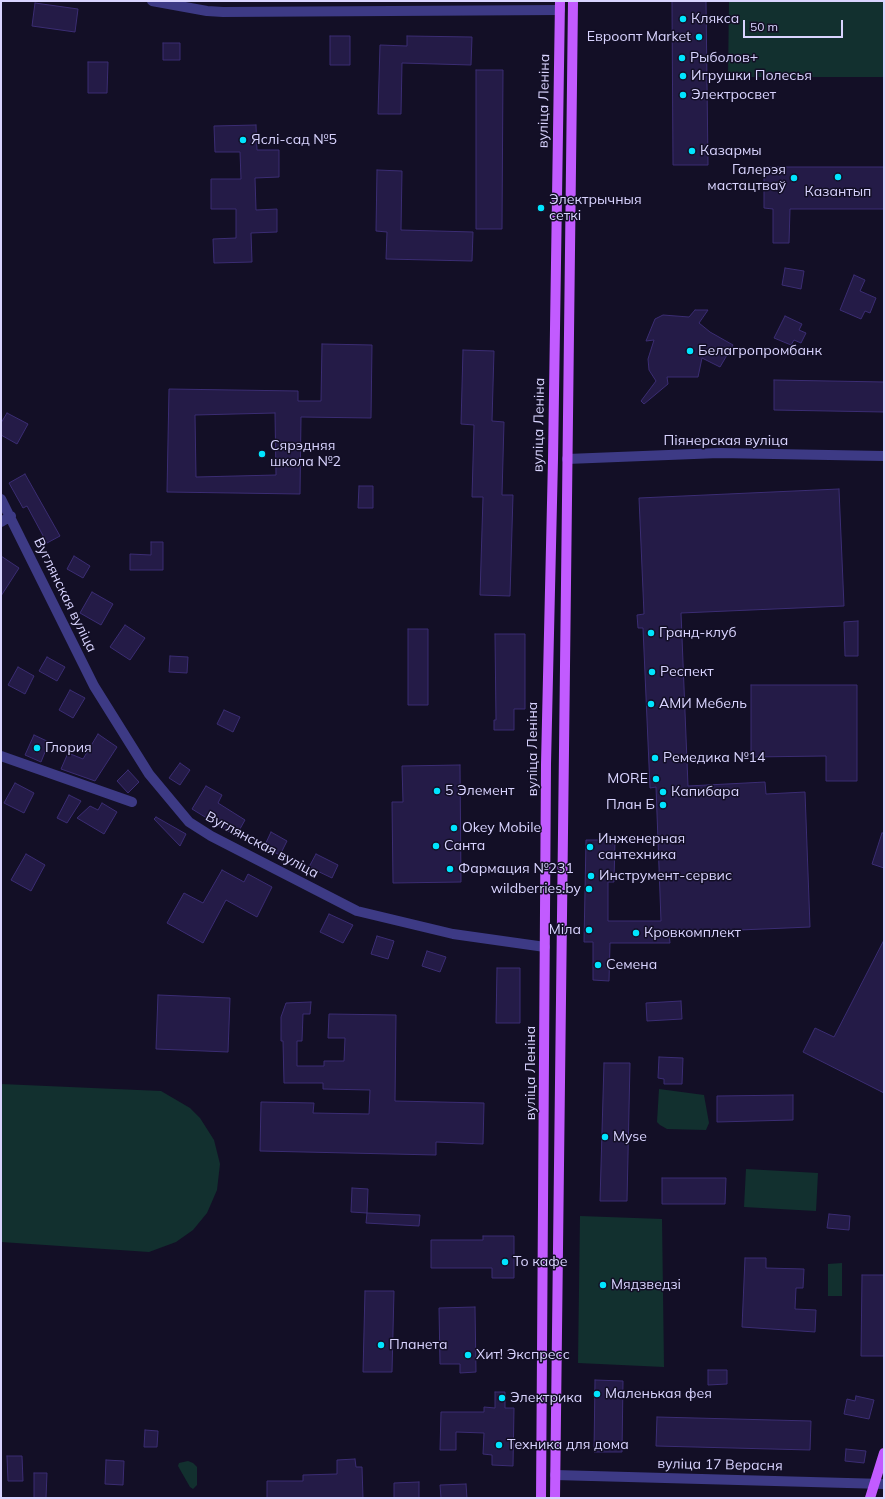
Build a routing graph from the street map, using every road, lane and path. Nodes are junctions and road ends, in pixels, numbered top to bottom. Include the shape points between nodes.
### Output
1 (152, 1) edge
2 (573, 5) edge
3 (560, 6) edge
4 (884, 456) edge
5 (553, 459) junction
6 (568, 459) junction
7 (1, 499) edge
8 (11, 516) junction
9 (1, 522) edge
10 (1, 756) edge
11 (132, 802) dead end
12 (546, 947) junction
13 (561, 948) junction
14 (884, 1453) edge
15 (541, 1475) junction
16 (555, 1475) junction
17 (879, 1484) edge
18 (541, 1498) edge
19 (555, 1498) edge
20 (870, 1498) edge

1 - 3 street via 223,12
2 - 3 main road
2 - 6 main road, вуліца Леніна
3 - 5 main road, вуліца Леніна
4 - 6 street, Піянерская вуліца via 719,453
5 - 6 main road
5 - 12 main road, вуліца Леніна via 546,764
6 - 13 main road, вуліца Леніна
7 - 8 street, Вуглянская вуліца
8 - 9 street
8 - 12 street, Вуглянская вуліца via 94,686 149,774 189,822 211,836 357,911 453,934
10 - 11 street
12 - 13 main road
12 - 15 main road, вуліца Леніна
13 - 16 main road, вуліца Леніна
14 - 17 main road
15 - 16 main road
15 - 18 main road, вуліца Леніна
16 - 17 street, вуліца 17 Верасня
16 - 19 main road, вуліца Леніна
17 - 20 main road

